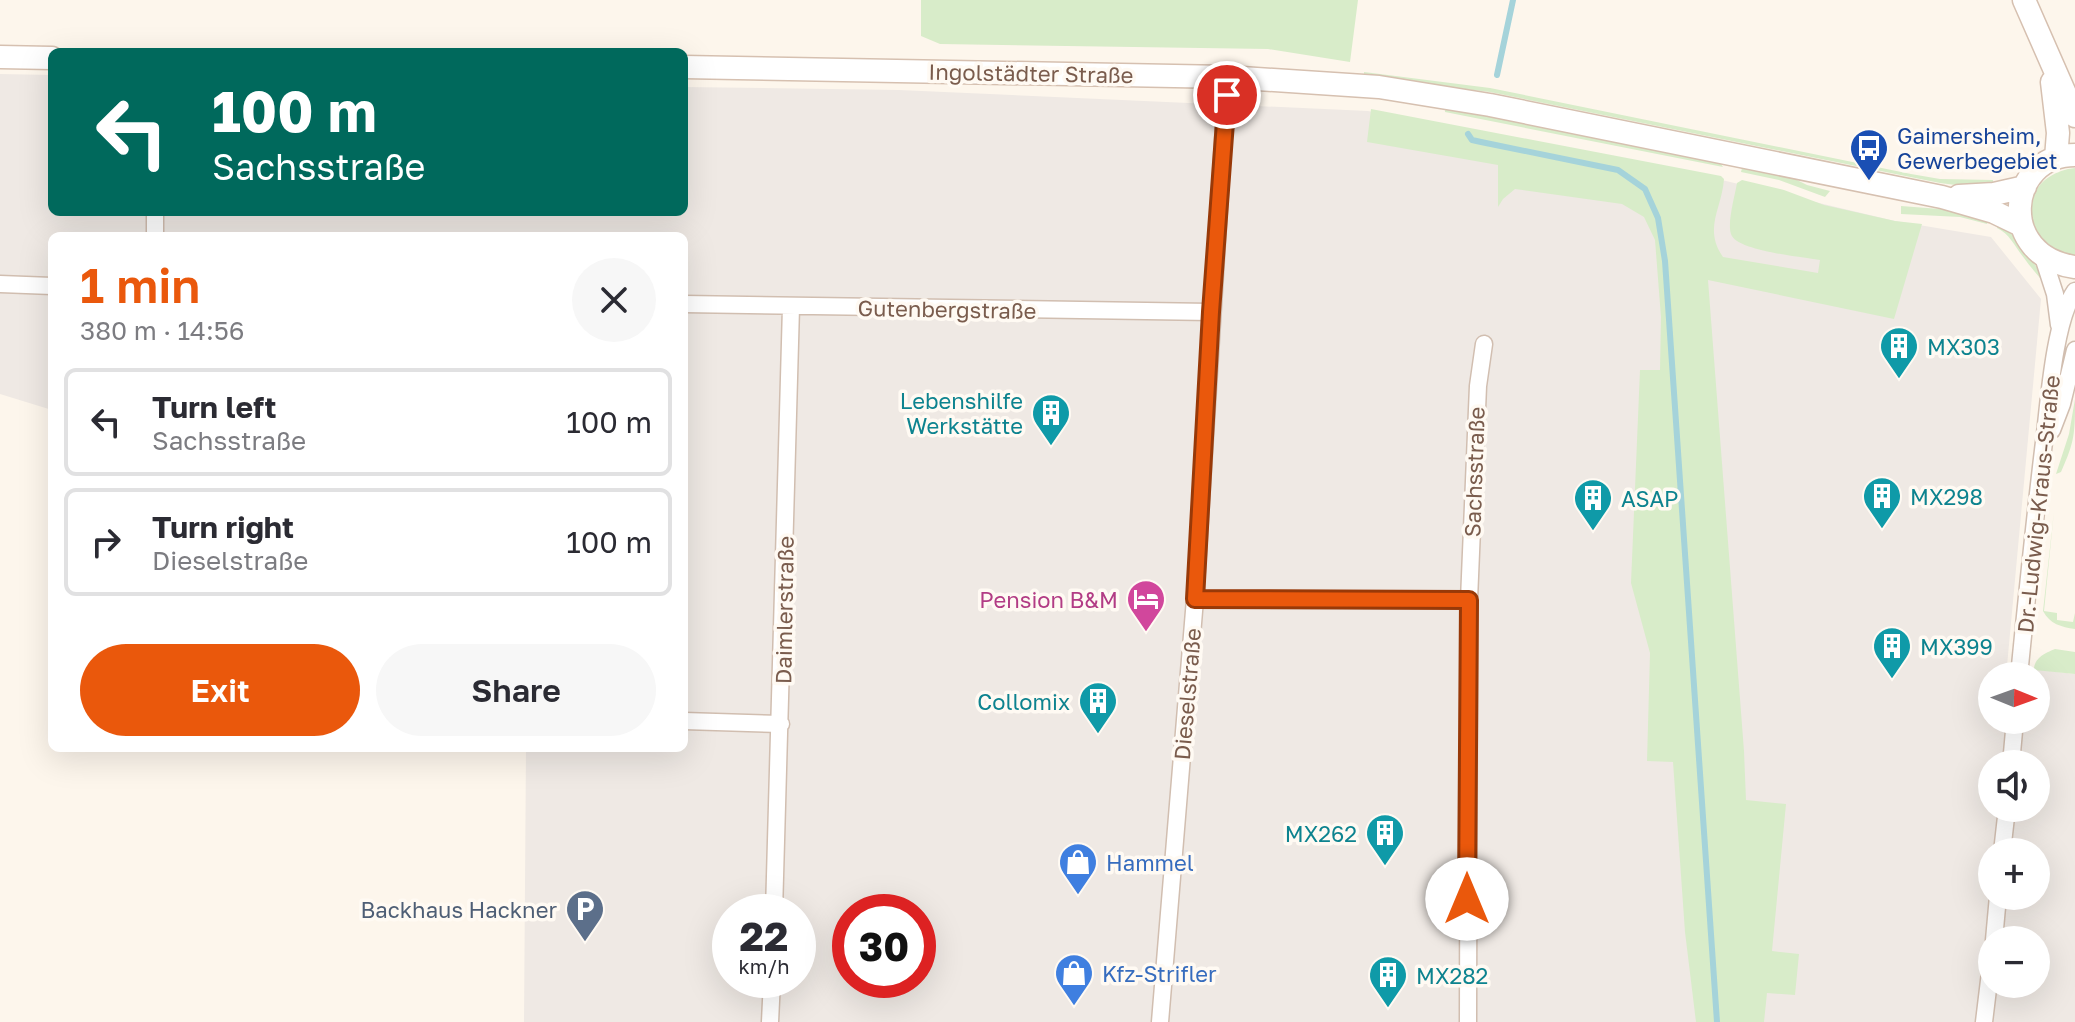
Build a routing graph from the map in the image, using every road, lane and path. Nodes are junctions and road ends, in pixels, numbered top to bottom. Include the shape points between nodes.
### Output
1 (2024, 0) edge
2 (2047, 53) junction
3 (0, 57) edge
4 (48, 58) edge
5 (688, 67) edge
6 (1227, 77) junction
7 (2075, 116) edge
8 (2065, 157) edge
9 (2025, 187) junction
10 (1942, 197) junction
11 (2021, 225) junction
12 (2043, 257) junction
13 (2075, 267) edge
14 (0, 284) edge
15 (48, 286) edge
16 (2075, 291) edge
17 (688, 304) edge
18 (791, 307) junction
19 (1211, 312) junction
20 (2060, 332) junction
21 (1484, 344) dead end
22 (2075, 350) edge
23 (2043, 449) junction
24 (1195, 599) junction
25 (1469, 600) junction
26 (2020, 662) edge
27 (688, 721) edge
28 (781, 724) junction
29 (775, 894) edge
30 (771, 998) edge
31 (1987, 998) edge
32 (770, 1022) edge
33 (1160, 1022) edge
34 (1468, 1022) edge
35 (1984, 1022) edge

1 - 2 street
2 - 7 street
2 - 8 street
3 - 4 street
5 - 6 street, Ingolstädter Straße
6 - 10 street, Ingolstädter Straße via 1379,87 1490,105
6 - 19 street, Dieselstraße
8 - 9 street via 2043,165
9 - 10 street
9 - 11 street
10 - 11 street
11 - 12 street
12 - 13 street
12 - 20 street, Dr.-Ludwig-Kraus-Straße
14 - 15 street
16 - 20 street, Dr.-Ludwig-Kraus-Straße
17 - 18 street, Gutenbergstraße
18 - 19 street, Gutenbergstraße
18 - 28 street, Daimlerstraße
19 - 24 street, Dieselstraße
20 - 23 street, Dr.-Ludwig-Kraus-Straße
21 - 25 street, Sachsstraße
22 - 23 street via 2062,404
23 - 26 street, Dr.-Ludwig-Kraus-Straße
24 - 25 street
24 - 33 street, Dieselstraße
25 - 34 street, Sachsstraße
27 - 28 street
28 - 29 street, Daimlerstraße
30 - 32 street
31 - 35 street

